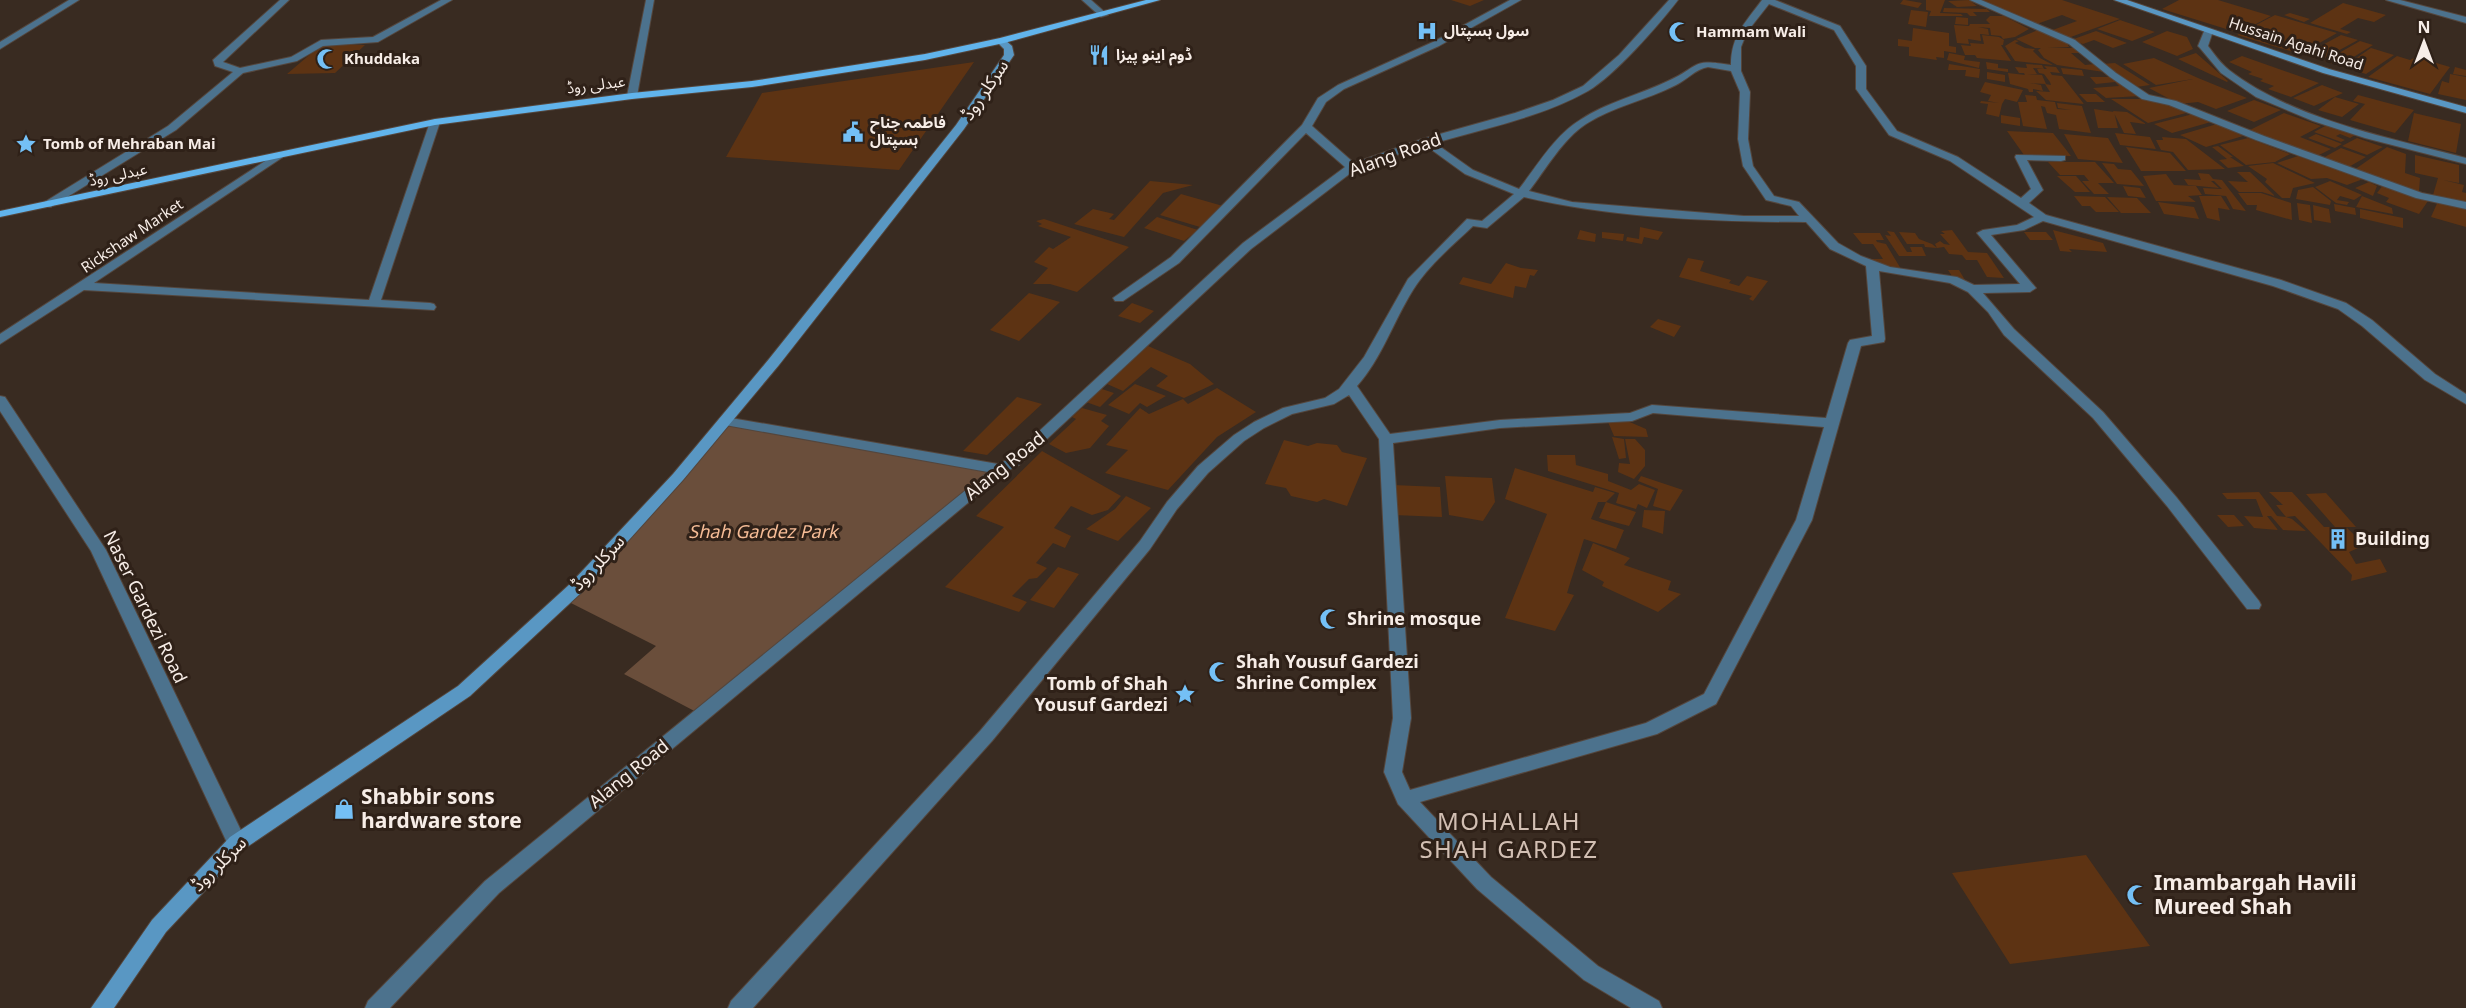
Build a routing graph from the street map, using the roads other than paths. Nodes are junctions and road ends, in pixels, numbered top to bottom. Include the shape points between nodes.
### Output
1 (75, 0) edge
2 (285, 0) edge
3 (448, 0) edge
4 (650, 0) edge
5 (1086, 0) edge
6 (1156, 0) edge
7 (1516, 0) edge
8 (1674, 0) edge
9 (1974, 0) edge
10 (2118, 0) edge
11 (2390, 0) edge
12 (1104, 15) junction
13 (2466, 20) edge
14 (2208, 31) junction
15 (1001, 41) junction
16 (0, 46) edge
17 (1736, 69) junction
18 (240, 71) junction
19 (632, 96) junction
20 (2466, 110) edge
21 (435, 122) junction
22 (1306, 128) junction
23 (1426, 141) junction
24 (279, 155) junction
25 (2061, 158) dead end
26 (2466, 161) edge
27 (1353, 167) junction
28 (1521, 194) junction
29 (2023, 203) junction
30 (44, 206) junction
31 (2466, 206) edge
32 (0, 214) edge
33 (2042, 217) junction
34 (1808, 219) junction
35 (0, 221) edge
36 (1872, 264) junction
37 (83, 286) junction
38 (1972, 289) junction
39 (1119, 298) dead end
40 (374, 304) junction
41 (430, 307) dead end
42 (0, 339) edge
43 (1349, 385) junction
44 (0, 400) edge
45 (2466, 400) edge
46 (724, 421) junction
47 (1832, 423) junction
48 (1386, 439) junction
49 (1000, 469) junction
50 (2253, 605) dead end
51 (1405, 799) junction
52 (237, 843) junction
53 (102, 1008) edge
54 (376, 1008) edge
55 (739, 1008) edge
56 (1651, 1008) edge

1 - 16 street
2 - 18 street via 218,60 218,64
3 - 18 street via 375,40 321,43 294,59
4 - 19 street
5 - 12 street
6 - 12 main road, عبدلی روڈ
7 - 22 street via 1436,44 1341,87 1322,100
8 - 23 street, Alang Road via 1622,57 1586,88 1519,116
9 - 31 street via 2072,42 2146,97 2172,103 2420,196
10 - 14 main road, Hussain Agahi Road
11 - 13 street
12 - 15 main road, عبدلی روڈ
14 - 20 main road, Hussain Agahi Road via 2326,71
14 - 26 street via 2203,46 2224,71 2260,95 2369,136
15 - 19 main road, عبدلی روڈ via 840,72
15 - 46 main road, سرکلر روڈ via 1009,48 1009,56 960,127
17 - 28 street via 1698,66 1673,83 1617,104 1581,123
17 - 29 street via 1736,47 1767,0 1819,19 1837,28 1861,66 1861,89 1893,133 1954,159
17 - 34 street via 1745,92 1743,139 1748,166 1770,198 1795,204
18 - 30 street via 172,128
19 - 21 main road, عبدلی روڈ
21 - 24 main road, عبدلی روڈ
21 - 40 street
22 - 27 street
22 - 39 street via 1175,260
23 - 27 street, Alang Road
23 - 28 street via 1469,172
24 - 30 main road, عبدلی روڈ
24 - 37 street, Rickshaw Market
25 - 29 street via 2020,157 2037,190
27 - 49 street, Alang Road via 1247,246 1026,452
28 - 34 street via 1605,208 1744,219
28 - 43 street via 1483,226 1472,221 1445,246 1407,290 1369,362
29 - 33 street
30 - 32 main road, عبدلی روڈ
30 - 35 main road, عبدلی روڈ
33 - 38 street via 2020,228 1983,233 2030,288
33 - 45 street via 2277,283 2342,306 2430,377
34 - 36 street via 1834,246
36 - 38 street via 1953,280
36 - 47 street via 1879,339 1855,343
37 - 40 street
37 - 42 street, Rickshaw Market
38 - 50 street via 2009,332 2098,415
40 - 41 street
43 - 48 street
43 - 55 street via 1322,405 1284,412 1258,424 1208,462 1160,520 1145,545 986,736
44 - 52 street, Naser Gardezi Road via 98,550
46 - 49 street
46 - 52 main road, سرکلر روڈ via 576,588 464,691
47 - 48 street via 1652,409 1632,417 1500,424
47 - 51 street via 1804,520 1710,699 1651,729
48 - 51 street via 1402,718 1394,772
49 - 54 street, Alang Road via 492,887
51 - 56 street via 1484,883 1591,973
52 - 53 main road, سرکلر روڈ via 159,926

